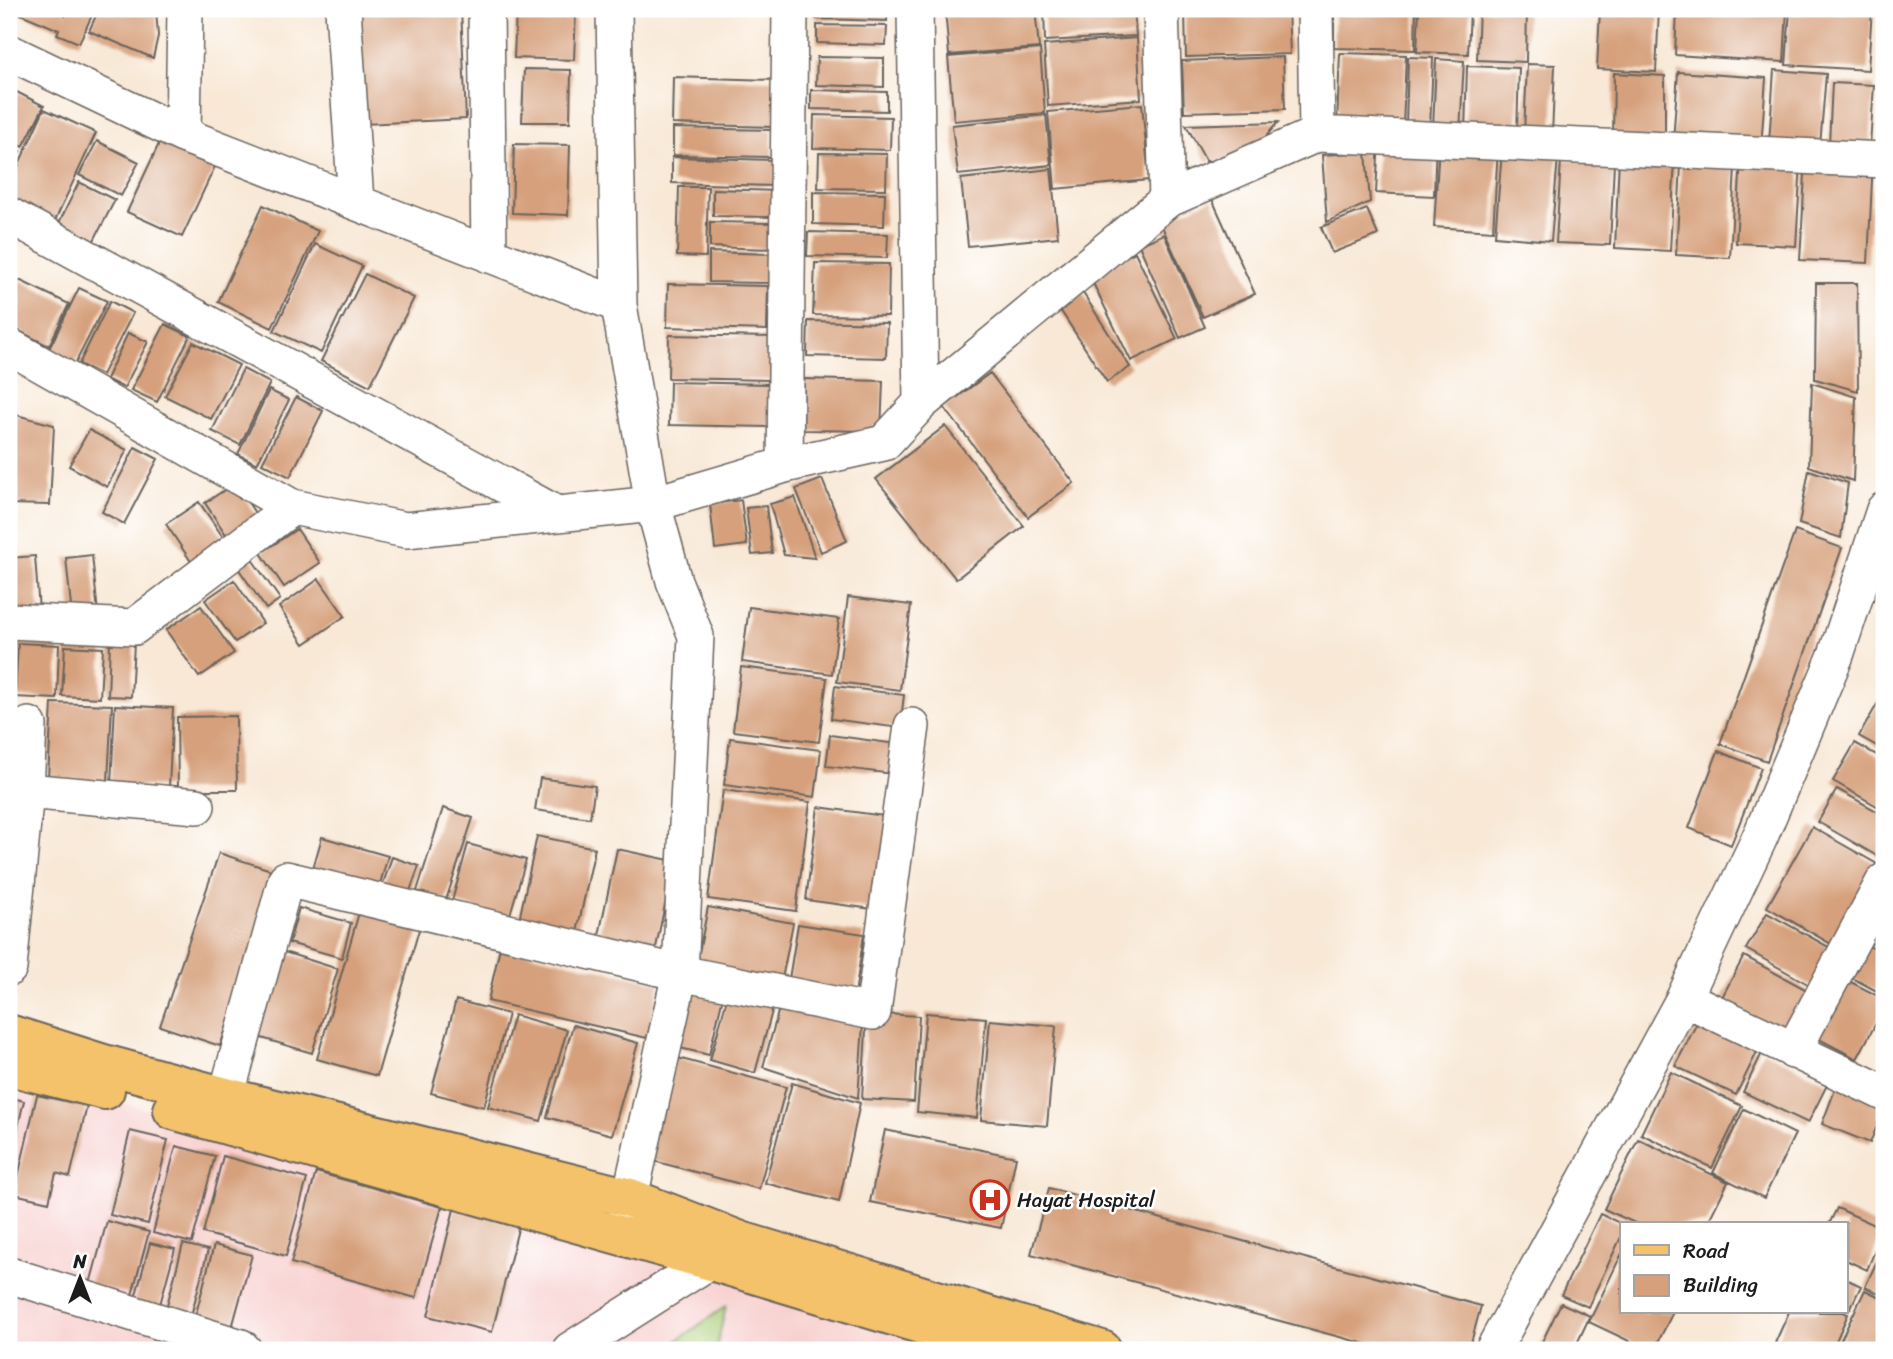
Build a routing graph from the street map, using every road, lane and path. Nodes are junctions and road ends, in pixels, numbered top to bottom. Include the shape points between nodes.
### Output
1 (185, 9) edge
2 (343, 9) edge
3 (486, 9) edge
4 (614, 9) edge
5 (790, 9) edge
6 (915, 9) edge
7 (1161, 9) edge
8 (1315, 9) edge
9 (9, 52) edge
10 (1317, 134) junction
11 (184, 135) junction
12 (1884, 160) edge
13 (1167, 200) junction
14 (356, 202) junction
15 (9, 215) edge
16 (489, 255) junction
17 (619, 306) junction
18 (9, 345) edge
19 (921, 403) junction
20 (785, 465) junction
21 (653, 503) junction
22 (292, 507) junction
23 (1884, 510) edge
24 (555, 513) junction
25 (9, 621) edge
26 (29, 725) dead end
27 (912, 726) dead end
28 (26, 791) junction
29 (197, 806) dead end
30 (1884, 881) edge
31 (9, 968) edge
32 (680, 974) junction
33 (1684, 998) junction
34 (9, 1034) edge
35 (1793, 1051) junction
36 (9, 1066) edge
37 (101, 1076) junction
38 (140, 1087) junction
39 (1884, 1093) edge
40 (226, 1097) junction
41 (630, 1198) junction
42 (622, 1236) junction
43 (726, 1251) junction
44 (9, 1275) edge
45 (838, 1285) junction
46 (244, 1350) edge
47 (570, 1350) edge
48 (1006, 1350) edge
49 (1102, 1350) edge
50 (1493, 1350) edge

1 - 11 street
2 - 14 street
3 - 16 street
4 - 17 street
5 - 20 street
6 - 19 street
7 - 13 street
8 - 10 street
9 - 11 street
10 - 12 street
10 - 13 street
11 - 14 street
13 - 19 street
14 - 16 street
15 - 24 street
16 - 17 street
17 - 21 street
18 - 22 street
19 - 20 street via 884,443
20 - 21 street
21 - 24 street
21 - 32 street via 674,581 696,636
22 - 24 street via 406,530
22 - 25 street via 134,627
23 - 33 street via 1836,655 1760,837
26 - 28 street
27 - 32 street via 873,1012
28 - 29 street
28 - 31 street
30 - 35 street
32 - 40 street via 286,879
32 - 41 street
33 - 35 street
33 - 50 street
34 - 37 main road
35 - 39 street
36 - 37 main road
37 - 38 main road
38 - 40 main road
38 - 42 main road
40 - 41 main road
41 - 42 street
41 - 43 main road
42 - 43 main road
43 - 45 main road
43 - 47 street
44 - 46 street
45 - 48 main road
45 - 49 main road

